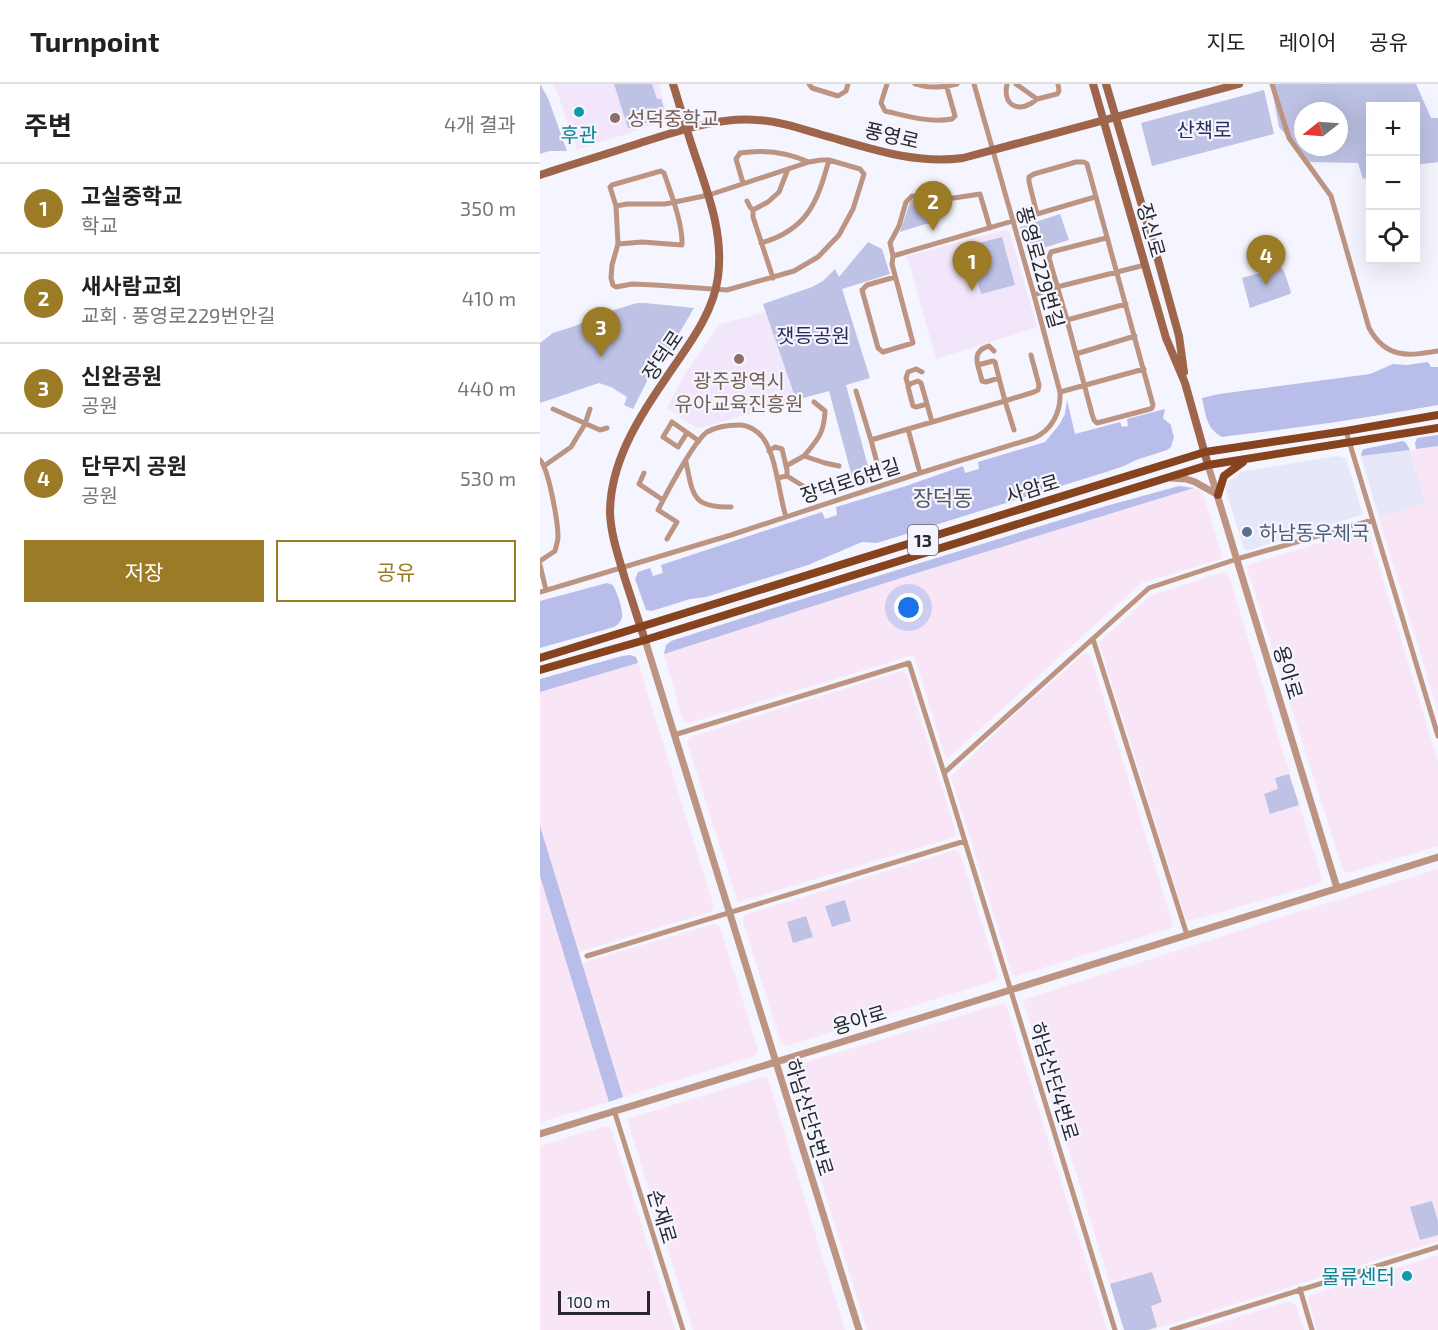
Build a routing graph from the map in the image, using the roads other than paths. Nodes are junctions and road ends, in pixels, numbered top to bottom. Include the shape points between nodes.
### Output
1 (673, 84) edge
2 (809, 84) edge
3 (848, 84) edge
4 (887, 84) edge
5 (915, 84) edge
6 (957, 84) edge
7 (974, 84) edge
8 (1007, 84) edge
9 (1016, 84) edge
10 (1058, 84) edge
11 (1093, 84) edge
12 (1106, 84) edge
13 (1239, 84) edge
14 (1272, 84) edge
15 (947, 85) edge
16 (1037, 99) junction
17 (1116, 117) junction
18 (1103, 121) junction
19 (687, 129) junction
20 (993, 149) junction
21 (829, 160) junction
22 (809, 162) junction
23 (788, 169) junction
24 (540, 175) edge
25 (743, 183) junction
26 (708, 195) junction
27 (1095, 197) junction
28 (747, 201) dead end
29 (674, 202) junction
30 (616, 206) junction
31 (753, 210) junction
32 (1037, 214) junction
33 (1012, 222) junction
34 (990, 228) junction
35 (1106, 238) junction
36 (761, 243) junction
37 (618, 244) junction
38 (893, 256) junction
39 (1145, 265) junction
40 (1116, 273) junction
41 (895, 277) junction
42 (773, 278) junction
43 (1057, 287) junction
44 (715, 290) junction
45 (1034, 295) junction
46 (1126, 304) junction
47 (1068, 320) junction
48 (1135, 336) junction
49 (994, 351) dead end
50 (1438, 351) edge
51 (1076, 354) junction
52 (1031, 355) dead end
53 (978, 365) junction
54 (1144, 369) junction
55 (922, 372) dead end
56 (999, 378) junction
57 (1185, 383) junction
58 (908, 385) junction
59 (1085, 386) junction
60 (856, 391) dead end
61 (1060, 393) junction
62 (1005, 401) junction
63 (814, 402) dead end
64 (927, 404) junction
65 (553, 409) dead end
66 (591, 409) dead end
67 (1438, 415) edge
68 (932, 422) junction
69 (585, 424) junction
70 (607, 428) dead end
71 (1438, 428) edge
72 (908, 429) junction
73 (1014, 430) dead end
74 (1346, 431) junction
75 (687, 433) junction
76 (871, 440) junction
77 (699, 441) junction
78 (1349, 443) junction
79 (769, 451) junction
80 (1205, 452) junction
81 (804, 456) junction
82 (1248, 459) junction
83 (540, 460) edge
84 (686, 462) junction
85 (1208, 465) junction
86 (544, 466) junction
87 (786, 466) junction
88 (839, 466) dead end
89 (644, 473) dead end
90 (920, 473) junction
91 (880, 474) dead end
92 (787, 476) junction
93 (777, 478) junction
94 (1165, 478) junction
95 (802, 486) dead end
96 (1218, 495) junction
97 (663, 500) junction
98 (731, 507) dead end
99 (786, 517) junction
100 (1373, 520) junction
101 (667, 539) dead end
102 (1237, 559) junction
103 (540, 561) edge
104 (540, 565) edge
105 (622, 568) junction
106 (542, 579) edge
107 (543, 591) edge
108 (641, 627) junction
109 (1093, 639) junction
110 (645, 640) junction
111 (540, 658) edge
112 (540, 670) edge
113 (674, 735) junction
114 (1438, 736) edge
115 (944, 773) junction
116 (964, 841) junction
117 (1438, 857) edge
118 (1337, 888) junction
119 (731, 913) junction
120 (1187, 935) junction
121 (587, 956) dead end
122 (1011, 989) junction
123 (775, 1062) junction
124 (614, 1110) junction
125 (540, 1134) edge
126 (1438, 1247) edge
127 (1300, 1289) junction
128 (683, 1330) edge
129 (859, 1330) edge
130 (1115, 1330) edge
131 (1172, 1330) edge
132 (1312, 1330) edge

1 - 19 main road, 장덕로
2 - 3 street via 836,96 844,93
4 - 15 street via 881,103 885,111 932,120 955,116
5 - 15 street
6 - 15 street
7 - 20 street, 풍영로229번길
8 - 16 street via 1008,101 1018,107
9 - 16 street
10 - 16 street via 1057,94
11 - 18 main road, 장신로
12 - 17 main road, 장신로
13 - 17 main road, 풍영로
14 - 50 street via 1289,138 1331,196 1375,339 1396,354
17 - 18 main road, 풍영로
17 - 57 main road, 장신로 via 1179,336
18 - 20 main road, 풍영로
18 - 39 main road, 장신로
19 - 20 main road, 풍영로 via 741,120 768,121 920,159 963,158
19 - 24 main road, 풍영로
19 - 26 main road, 장덕로
20 - 33 street, 풍영로229번길
21 - 22 street
21 - 36 street via 808,213 786,233
21 - 42 street via 864,172 854,209 834,241 818,257
22 - 23 street
22 - 25 street via 784,153 742,152 736,159
23 - 25 street
23 - 31 street via 779,192
25 - 26 street
26 - 29 street
26 - 44 main road, 장덕로 via 720,254
27 - 32 street
27 - 32 street via 1084,162 1034,174 1029,182
27 - 35 street
28 - 31 street
29 - 30 street
29 - 30 street via 661,171 611,185
29 - 37 street via 682,245
30 - 37 street
31 - 36 street
32 - 33 street
33 - 34 street
33 - 45 street, 풍영로229번길
34 - 38 street
34 - 38 street via 980,194 954,198 912,196 890,243
35 - 40 street
35 - 43 street via 1051,252
36 - 42 street
37 - 44 street via 611,278 616,287 640,284
38 - 41 street
39 - 40 street
39 - 57 main road, 장신로 via 1166,338
40 - 43 street
40 - 46 street
41 - 41 street via 913,343 883,352 878,348 862,290
42 - 44 street via 732,290
43 - 45 street
43 - 47 street
44 - 105 main road, 장덕로 via 696,332 634,429 618,464 610,514
45 - 61 street, 풍영로229번길
46 - 47 street
46 - 48 street
47 - 51 street
48 - 51 street
48 - 54 street
49 - 53 street via 988,346 980,350
51 - 59 street
52 - 62 street via 1038,390
53 - 56 street via 982,381
53 - 56 street via 995,362
54 - 59 street
54 - 59 street via 1153,402 1150,409 1097,423
55 - 58 street via 908,372
56 - 62 street
57 - 80 main road, 장신로
58 - 64 street via 920,382
58 - 64 street via 913,406
59 - 61 street
60 - 76 street
61 - 90 street, 장덕로6번길 via 1059,408 1042,435
62 - 68 street
62 - 73 street
63 - 81 street via 825,411 825,422 820,437
64 - 68 street
65 - 69 street
66 - 69 street
67 - 74 main road, 사암로 / 13
68 - 72 street
69 - 70 street via 600,430
69 - 86 street via 571,447
71 - 78 main road, 사암로 / 13
72 - 76 street
72 - 90 street
74 - 78 street
74 - 80 main road, 사암로 / 13
75 - 75 street via 672,422 663,437 678,447
75 - 77 street
76 - 91 street
77 - 79 street via 717,428 745,425 761,436
77 - 84 street
78 - 82 main road, 사암로 / 13
78 - 100 street
79 - 87 street via 775,447 782,449
79 - 93 street
80 - 85 main road, 장신로
80 - 108 main road, 사암로 / 13
81 - 87 street
81 - 88 street
82 - 85 main road, 사암로 / 13
82 - 96 main road via 1224,476
83 - 86 street
84 - 97 street
84 - 98 street via 695,496 715,508
85 - 94 main road, 사암로 / 13
85 - 96 street, 용아로
86 - 103 street via 559,538 555,551
87 - 92 street
89 - 97 street via 639,483
90 - 99 street, 장덕로6번길
92 - 93 street
92 - 95 street
93 - 99 street
94 - 96 street via 1186,479
94 - 110 main road, 사암로 / 13
96 - 102 street, 용아로
97 - 101 street via 658,510 677,522
99 - 105 street, 장덕로6번길
100 - 102 street
100 - 114 street
102 - 109 street via 1149,588
102 - 118 street, 용아로
104 - 106 street
105 - 107 street, 장덕로6번길
105 - 108 main road, 장덕로
106 - 107 street
108 - 110 main road, 장덕로
108 - 111 main road, 사암로 / 13
109 - 115 street
109 - 120 street
110 - 112 main road, 사암로 / 13
110 - 113 street, 하남산단5번로
113 - 115 street, 하남산단4번로 via 909,663
113 - 119 street, 하남산단5번로
115 - 116 street, 하남산단4번로
116 - 119 street
116 - 122 street, 하남산단4번로
117 - 118 street, 용아로
118 - 120 street, 용아로
119 - 121 street
119 - 123 street, 하남산단5번로
120 - 122 street, 용아로
122 - 123 street, 용아로
122 - 130 street, 하남산단4번로
123 - 124 street, 용아로
123 - 129 street, 하남산단5번로
124 - 125 street, 용아로
124 - 128 street, 손재로
126 - 127 street
127 - 131 street
127 - 132 street

